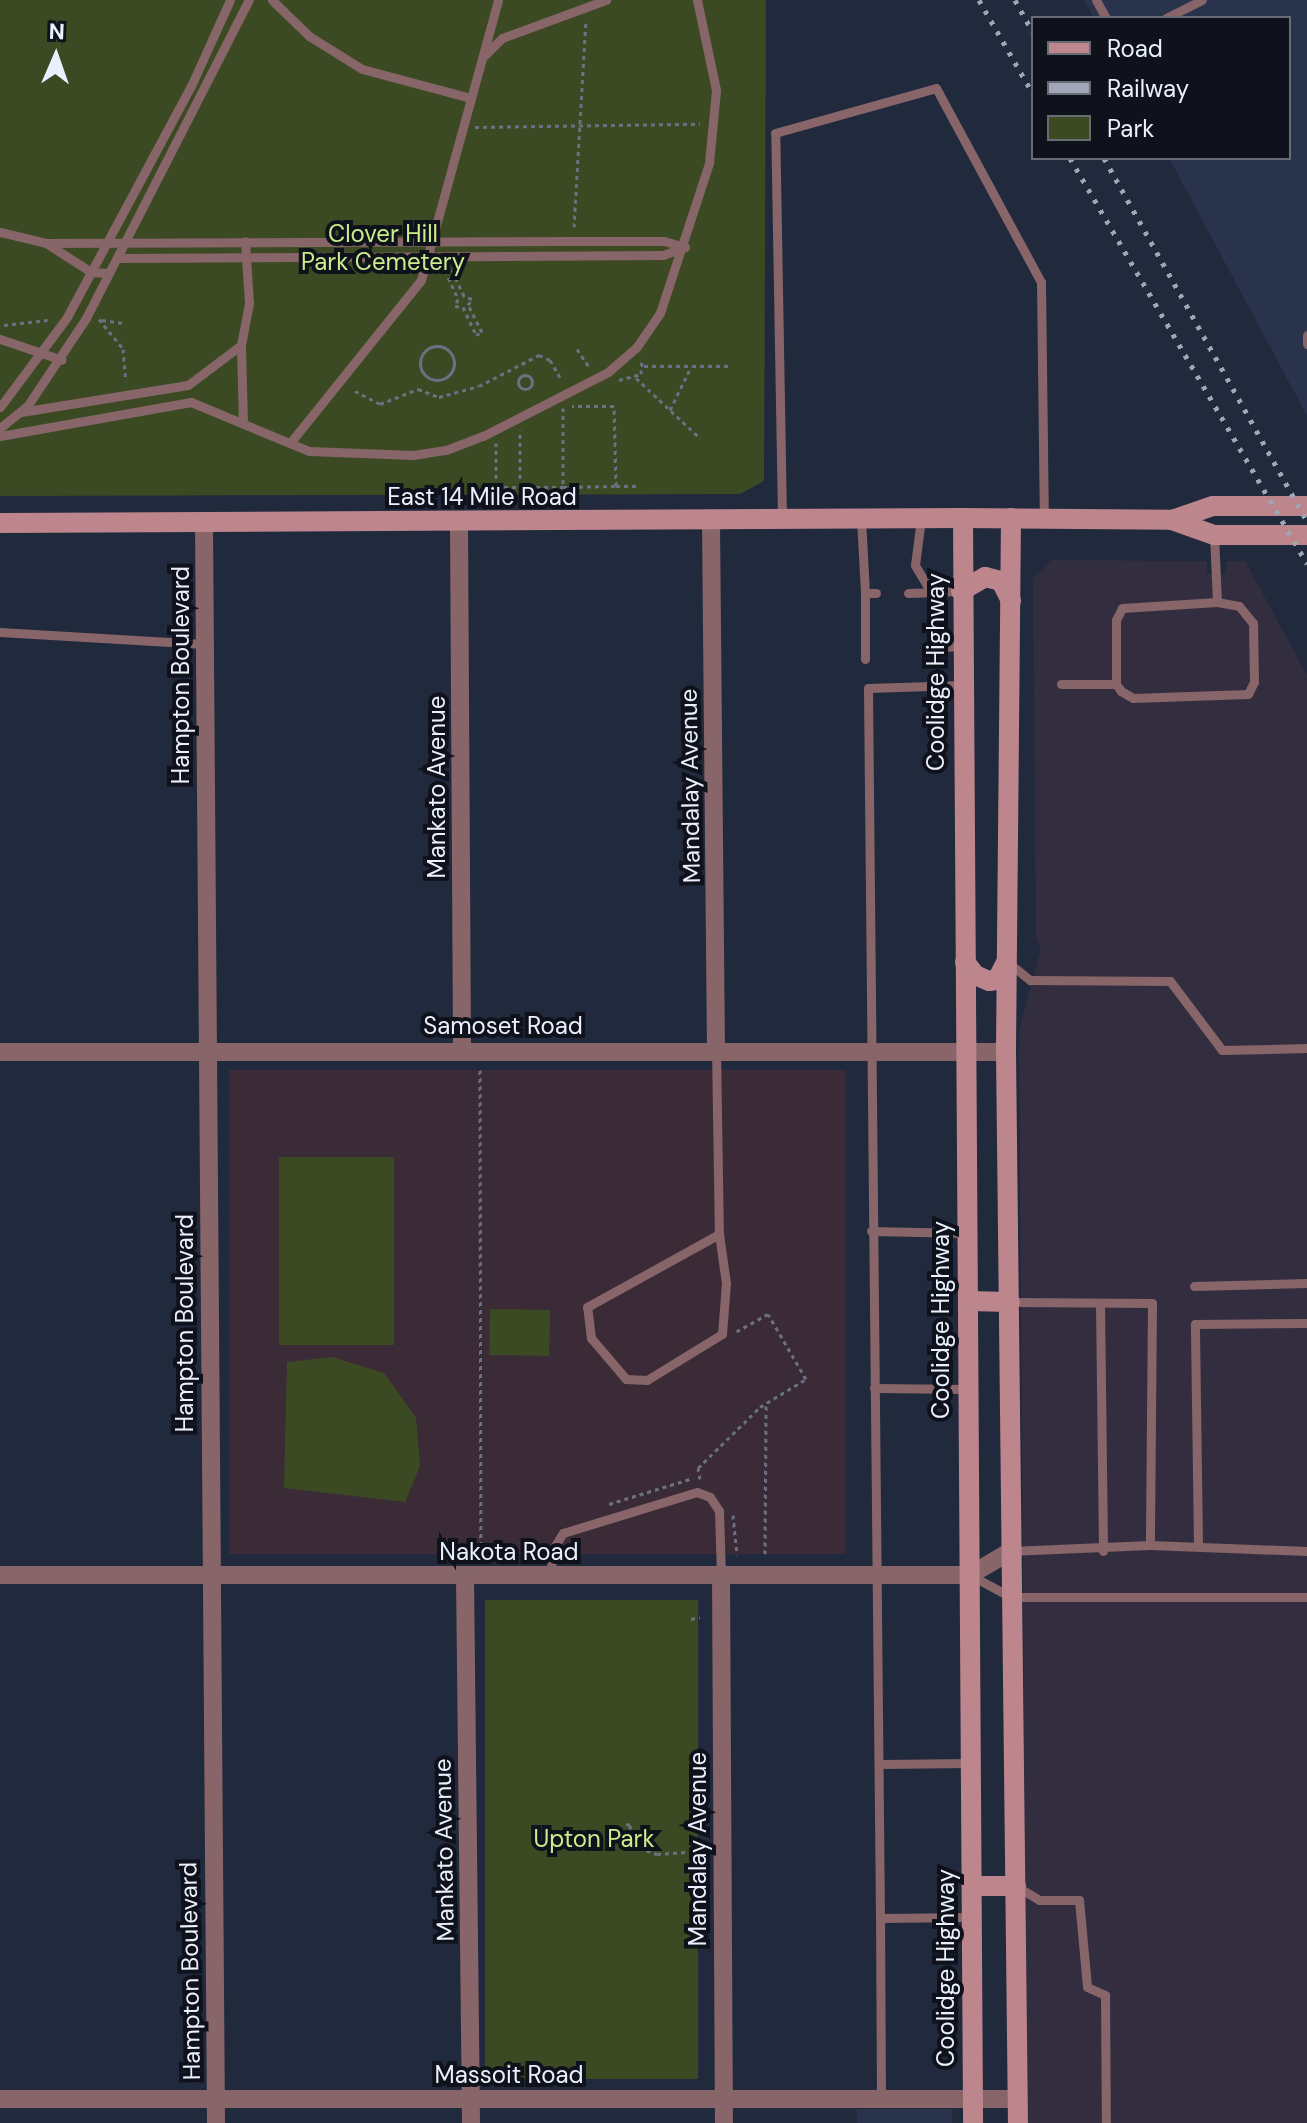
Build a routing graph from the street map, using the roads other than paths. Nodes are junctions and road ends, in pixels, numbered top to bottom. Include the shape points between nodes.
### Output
1 (230, 0) edge
2 (249, 0) edge
3 (272, 0) edge
4 (498, 0) edge
5 (606, 0) edge
6 (697, 0) edge
7 (1202, 0) edge
8 (1170, 16) edge
9 (483, 58) junction
10 (471, 98) junction
11 (0, 232) edge
12 (108, 241) junction
13 (126, 241) junction
14 (245, 241) junction
15 (434, 241) junction
16 (46, 243) junction
17 (685, 247) junction
18 (438, 256) junction
19 (117, 258) junction
20 (246, 258) junction
21 (91, 272) junction
22 (109, 273) junction
23 (1307, 335) edge
24 (0, 339) edge
25 (1307, 344) edge
26 (241, 345) junction
27 (45, 351) junction
28 (62, 360) junction
29 (188, 385) junction
30 (191, 402) junction
31 (0, 407) edge
32 (19, 412) junction
33 (243, 423) junction
34 (0, 428) edge
35 (0, 436) edge
36 (290, 443) junction
37 (1307, 506) edge
38 (963, 518) junction
39 (1011, 518) junction
40 (1044, 518) junction
41 (861, 519) junction
42 (921, 519) junction
43 (1172, 520) junction
44 (782, 521) junction
45 (711, 522) junction
46 (0, 523) edge
47 (204, 523) junction
48 (459, 523) junction
49 (1214, 535) junction
50 (1307, 535) edge
51 (961, 591) junction
52 (931, 592) junction
53 (908, 593) dead end
54 (1011, 601) junction
55 (1217, 602) junction
56 (931, 604) dead end
57 (0, 632) edge
58 (931, 636) dead end
59 (204, 644) junction
60 (962, 646) junction
61 (865, 659) dead end
62 (1061, 684) dead end
63 (1116, 684) junction
64 (962, 685) junction
65 (965, 962) junction
66 (1007, 962) junction
67 (1307, 1048) edge
68 (716, 1049) junction
69 (462, 1050) junction
70 (208, 1051) junction
71 (869, 1051) junction
72 (966, 1051) junction
73 (0, 1052) edge
74 (1006, 1052) junction
75 (871, 1231) junction
76 (967, 1233) junction
77 (719, 1234) junction
78 (1307, 1283) edge
79 (1194, 1286) dead end
80 (968, 1301) junction
81 (1010, 1302) junction
82 (1100, 1303) junction
83 (1307, 1323) edge
84 (874, 1388) junction
85 (968, 1389) junction
86 (1150, 1545) junction
87 (1198, 1545) junction
88 (1011, 1551) junction
89 (1103, 1551) junction
90 (1307, 1551) edge
91 (0, 1575) edge
92 (551, 1575) junction
93 (878, 1575) junction
94 (970, 1575) junction
95 (210, 1576) junction
96 (465, 1576) junction
97 (721, 1576) junction
98 (1011, 1597) junction
99 (1307, 1597) edge
100 (971, 1763) junction
101 (880, 1764) junction
102 (972, 1886) junction
103 (1016, 1886) junction
104 (972, 1917) junction
105 (880, 1918) junction
106 (0, 2099) edge
107 (215, 2099) junction
108 (471, 2099) junction
109 (724, 2099) junction
110 (973, 2099) junction
111 (1018, 2099) junction
112 (881, 2100) junction
113 (216, 2123) edge
114 (471, 2123) edge
115 (724, 2123) edge
116 (973, 2123) edge
117 (1018, 2123) edge
118 (1106, 2123) edge

1 - 12 lane via 191,86
2 - 13 lane
3 - 10 lane via 309,36 362,69
4 - 9 lane
5 - 9 lane via 502,38
6 - 17 lane via 716,90 716,124
7 - 8 lane
9 - 10 lane
10 - 15 lane
11 - 16 lane
12 - 13 lane
12 - 16 lane
12 - 21 lane
13 - 14 lane
13 - 19 lane
14 - 15 lane
14 - 20 lane
15 - 17 lane via 664,241
15 - 18 lane
16 - 21 lane
17 - 18 lane via 663,255
17 - 36 lane via 652,325 636,348 563,401 446,450 351,457
18 - 20 lane
18 - 36 lane
19 - 20 lane
19 - 22 lane
20 - 26 lane via 249,303
21 - 22 lane
21 - 27 lane
22 - 28 lane
23 - 25 lane
24 - 27 lane
26 - 29 lane
26 - 33 lane
27 - 28 lane
27 - 31 lane
28 - 32 lane
29 - 30 lane
29 - 32 lane
30 - 33 lane
30 - 35 lane
32 - 34 lane
33 - 36 lane
37 - 43 main road via 1213,506
38 - 39 main road, East 14 Mile Road
38 - 42 main road, East 14 Mile Road
38 - 51 main road, Coolidge Highway
39 - 40 main road, East 14 Mile Road
39 - 54 main road
40 - 43 main road, East 14 Mile Road
40 - 44 lane via 1041,282 936,88 775,133
41 - 42 main road, East 14 Mile Road
41 - 44 main road, East 14 Mile Road
41 - 61 lane via 871,593
42 - 52 lane via 915,565
43 - 49 main road
44 - 45 main road, East 14 Mile Road
45 - 48 main road, East 14 Mile Road
45 - 68 street, Mandalay Avenue
46 - 47 main road, East 14 Mile Road
47 - 48 main road, East 14 Mile Road
47 - 59 street, Hampton Boulevard
48 - 69 street, Mankato Avenue
49 - 50 main road
49 - 55 lane
51 - 52 lane
51 - 54 main road via 985,577 1001,581
51 - 60 main road, Coolidge Highway
52 - 53 lane
52 - 56 lane
54 - 66 main road
55 - 63 lane via 1122,608 1116,620
55 - 63 lane via 1239,606 1253,623 1254,682 1248,694 1133,698
57 - 59 lane
58 - 60 lane via 931,648
59 - 70 street, Hampton Boulevard
60 - 64 main road, Coolidge Highway
62 - 63 lane
64 - 65 main road, Coolidge Highway
64 - 71 lane via 868,688
65 - 66 main road via 989,981 997,980
65 - 72 main road, Coolidge Highway
66 - 67 lane via 1030,980 1170,981 1222,1050
66 - 74 main road
68 - 69 street, Samoset Road
68 - 71 street, Samoset Road
68 - 77 lane
69 - 70 street, Samoset Road
70 - 73 street, Samoset Road
70 - 95 street, Hampton Boulevard
71 - 72 street, Samoset Road
71 - 75 lane
72 - 74 street, Samoset Road
72 - 76 main road, Coolidge Highway
74 - 81 main road
75 - 76 lane
75 - 84 lane
76 - 80 main road, Coolidge Highway
77 - 77 lane via 587,1307 591,1338 626,1379 647,1380 722,1334 726,1283
78 - 79 lane
80 - 81 main road
80 - 85 main road, Coolidge Highway
81 - 82 lane
81 - 88 main road
82 - 86 lane via 1152,1303
82 - 89 lane
83 - 87 lane via 1195,1324
84 - 85 lane
84 - 93 lane
85 - 94 main road, Coolidge Highway
86 - 87 lane
86 - 89 lane
87 - 90 lane
88 - 89 lane
88 - 94 street
88 - 98 main road
91 - 95 street, Nakota Road
92 - 96 street, Nakota Road
92 - 97 street, Nakota Road
92 - 97 lane via 556,1540 563,1533 697,1492 710,1497 719,1511
93 - 94 street, Nakota Road
93 - 97 street, Nakota Road
93 - 101 lane
94 - 98 lane
94 - 100 main road, Coolidge Highway
95 - 96 street, Nakota Road
95 - 107 street, Hampton Boulevard
96 - 108 street, Mankato Avenue
97 - 109 street, Mandalay Avenue
98 - 99 lane
98 - 103 main road
100 - 101 lane
100 - 102 main road, Coolidge Highway
101 - 105 lane
102 - 103 main road
102 - 104 main road, Coolidge Highway
103 - 111 main road
103 - 118 lane via 1039,1900 1079,1900 1087,1987 1105,1995
104 - 105 lane
104 - 110 main road, Coolidge Highway
105 - 112 lane
106 - 107 street, Massoit Road
107 - 108 street, Massoit Road
107 - 113 street, Hampton Boulevard
108 - 109 street, Massoit Road
108 - 114 street, Mankato Avenue
109 - 112 street, Massoit Road
109 - 115 street, Mandalay Avenue
110 - 111 street, Massoit Road
110 - 112 street, Massoit Road
110 - 116 main road, Coolidge Highway
111 - 117 main road

